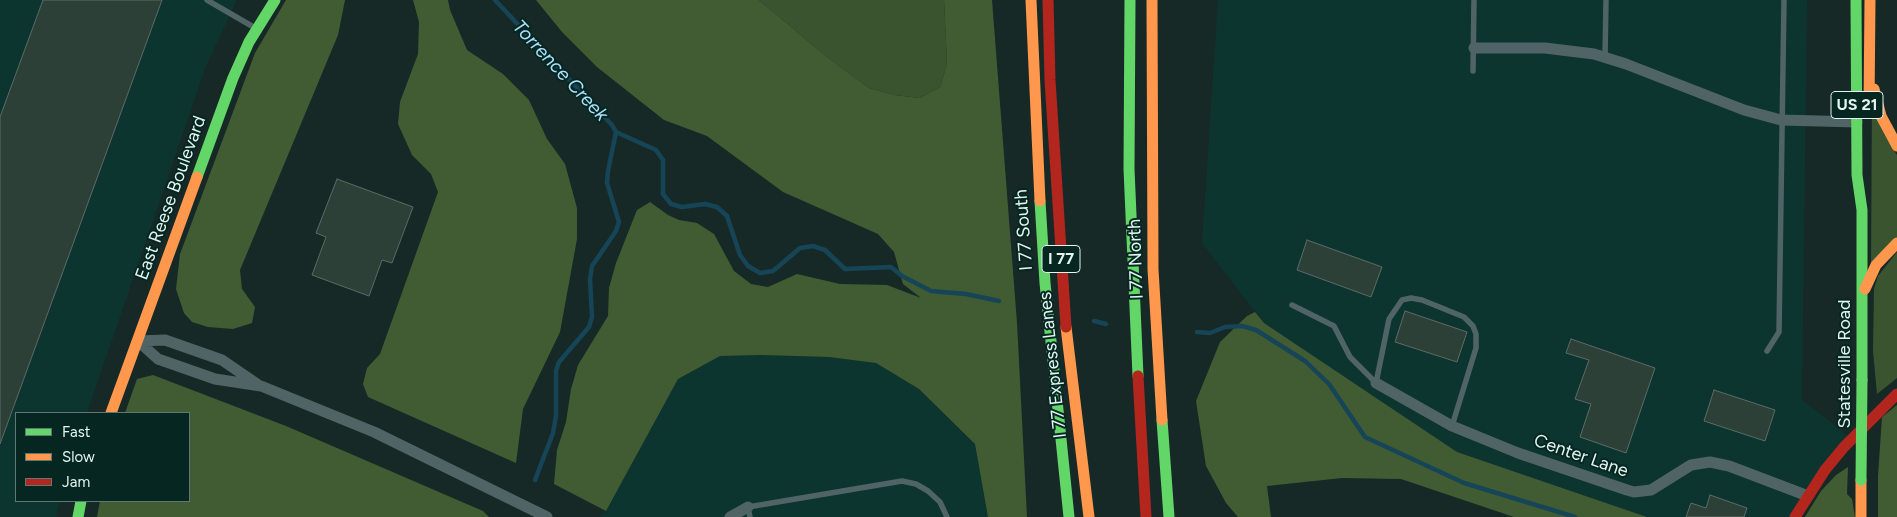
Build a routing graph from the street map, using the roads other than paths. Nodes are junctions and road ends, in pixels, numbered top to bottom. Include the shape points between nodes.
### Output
1 (207, 0) edge
2 (275, 0) edge
3 (1031, 0) edge
4 (1048, 0) edge
5 (1130, 0) edge
6 (1152, 0) edge
7 (1474, 0) edge
8 (1606, 0) edge
9 (1784, 0) edge
10 (1856, 0) edge
11 (1870, 0) edge
12 (257, 28) junction
13 (1474, 48) junction
14 (1605, 58) junction
15 (1869, 68) junction
16 (1474, 71) dead end
17 (1781, 120) junction
18 (1857, 122) junction
19 (1897, 146) edge
20 (1862, 210) junction
21 (1897, 243) edge
22 (1862, 294) junction
23 (1292, 305) dead end
24 (138, 341) junction
25 (1768, 351) dead end
26 (1376, 383) junction
27 (261, 386) junction
28 (1897, 394) edge
29 (111, 412) edge
30 (1452, 426) junction
31 (1808, 496) junction
32 (81, 502) edge
33 (749, 512) edge
34 (78, 517) edge
35 (547, 517) edge
36 (730, 517) edge
37 (947, 517) edge
38 (1069, 517) edge
39 (1089, 517) edge
40 (1146, 517) edge
41 (1169, 517) edge
42 (1795, 517) edge
43 (1861, 517) edge

1 - 12 lane
2 - 12 main road, East Reese Boulevard
3 - 38 main road, I 77 South / I 77 via 1044,282
4 - 39 main road, I 77 Express Lanes / I 77 via 1062,281
5 - 40 main road via 1132,270
6 - 41 main road, I 77 North via 1153,269
7 - 13 lane
8 - 14 lane
9 - 17 lane
10 - 18 main road, Statesville Road / US 21
11 - 15 main road, Statesville Road / US 21
12 - 24 main road, East Reese Boulevard via 233,78
13 - 14 street via 1545,48
13 - 16 lane
14 - 17 street via 1744,110
15 - 19 main road via 1882,116
15 - 20 main road, Statesville Road / US 21 via 1868,175
17 - 18 street
17 - 25 lane via 1779,332
18 - 20 main road, Statesville Road / US 21 via 1857,175
20 - 22 main road, Statesville Road / US 21
21 - 22 main road via 1876,265
22 - 43 main road, Statesville Road / US 21, bridge
23 - 26 lane via 1334,326 1350,357
24 - 27 street via 165,340 222,360
24 - 27 street via 158,360 215,380
24 - 29 main road, East Reese Boulevard
26 - 30 street, Center Lane
26 - 30 lane via 1389,319 1402,300 1422,300 1464,317 1473,326 1476,348
27 - 35 street via 374,432
28 - 31 main road via 1844,447
30 - 31 street, Center Lane via 1518,453 1634,492 1651,490 1691,465 1710,462
31 - 42 main road
32 - 34 main road
33 - 36 street
33 - 37 lane via 902,481 928,491 940,502

